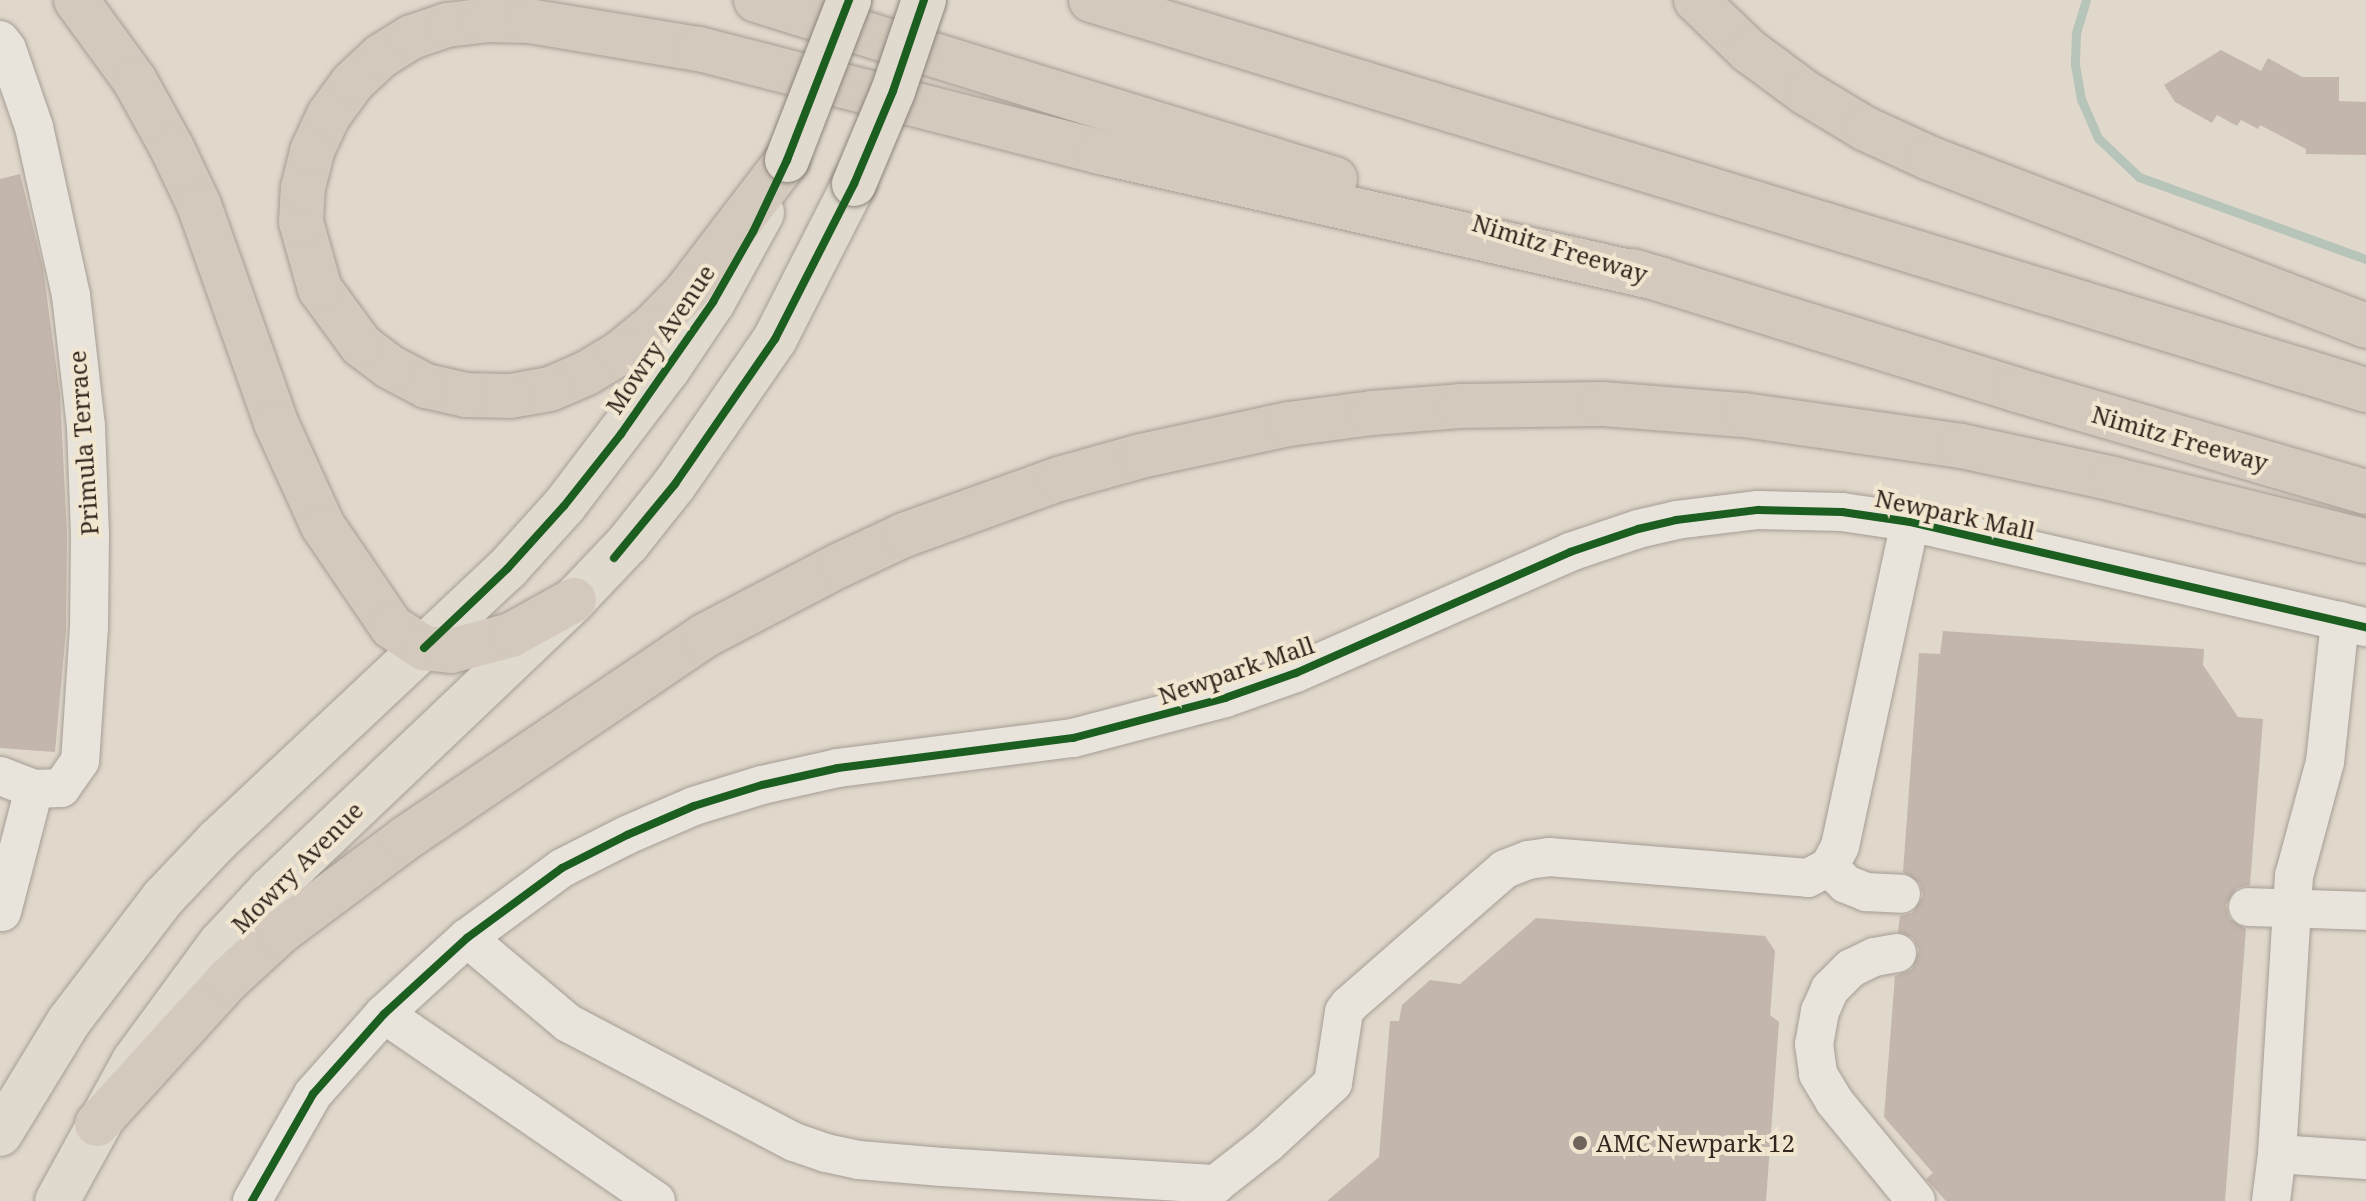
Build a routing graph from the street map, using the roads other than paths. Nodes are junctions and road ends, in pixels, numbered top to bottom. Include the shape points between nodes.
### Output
1 (76, 0) edge
2 (756, 0) edge
3 (849, 0) edge
4 (924, 0) edge
5 (1091, 0) edge
6 (1696, 0) edge
7 (0, 40) edge
8 (787, 160) junction
9 (1661, 279) junction
10 (2366, 326) edge
11 (2366, 390) edge
12 (2366, 492) edge
13 (1910, 522) junction
14 (2366, 541) edge
15 (574, 600) junction
16 (2353, 624) edge
17 (424, 648) junction
18 (17, 782) edge
19 (1829, 867) junction
20 (1901, 894) dead end
21 (2248, 907) dead end
22 (2290, 909) junction
23 (2366, 911) edge
24 (2, 912) dead end
25 (467, 938) junction
26 (1897, 953) dead end
27 (384, 1014) junction
28 (97, 1124) junction
29 (0, 1134) edge
30 (2277, 1154) junction
31 (2366, 1160) edge
32 (57, 1201) edge
33 (252, 1201) edge
34 (656, 1201) edge
35 (1916, 1201) edge
36 (2271, 1201) edge

1 - 17 highway via 135,81 192,190 276,423 323,526 392,627
2 - 9 highway, Nimitz Freeway
3 - 8 main road, Mowry Avenue, bridge
4 - 15 main road, Mowry Avenue, bridge via 854,184 775,339 628,543
5 - 11 highway
6 - 10 highway via 1749,51 1866,129
7 - 18 street, Primula Terrace via 34,127 51,201 71,295 86,426 89,627 80,761 61,788
8 - 9 highway via 686,292 653,326 587,373 550,389 510,396 466,395 426,386 361,345 320,289 301,222 303,188 318,139 352,83 381,56 412,37 447,25 529,21 699,49 1100,152
8 - 17 main road, Mowry Avenue via 713,302 621,434 507,569
9 - 12 highway, Nimitz Freeway
13 - 16 street, Newpark Mall
13 - 19 street via 1840,846
13 - 25 street, Newpark Mall via 1842,512 1758,510 1638,529 1570,552 1296,673 1225,698 1073,738 838,768 694,806 562,868
14 - 28 highway via 1961,446 1744,415 1617,405 1508,404 1372,413 1289,424 1141,456 1059,479 904,535 704,636 406,838 279,933 228,980
15 - 17 highway via 539,622 482,646
15 - 28 main road, Mowry Avenue via 220,944 167,1013
16 - 22 street
17 - 29 main road, Mowry Avenue via 163,898 69,1021
18 - 24 street
19 - 20 street via 1846,884 1866,892
19 - 25 street via 1808,878 1549,857 1505,869 1349,1005 1333,1083 1216,1184 942,1167 826,1153 794,1142 568,1023
21 - 22 street
22 - 23 street
22 - 30 street
25 - 27 street, Newpark Mall
26 - 35 street via 1851,968 1830,989 1814,1044 1818,1074 1834,1101
27 - 33 street, Newpark Mall via 313,1094
27 - 34 street
28 - 32 main road, Mowry Avenue
30 - 31 street
30 - 36 street

